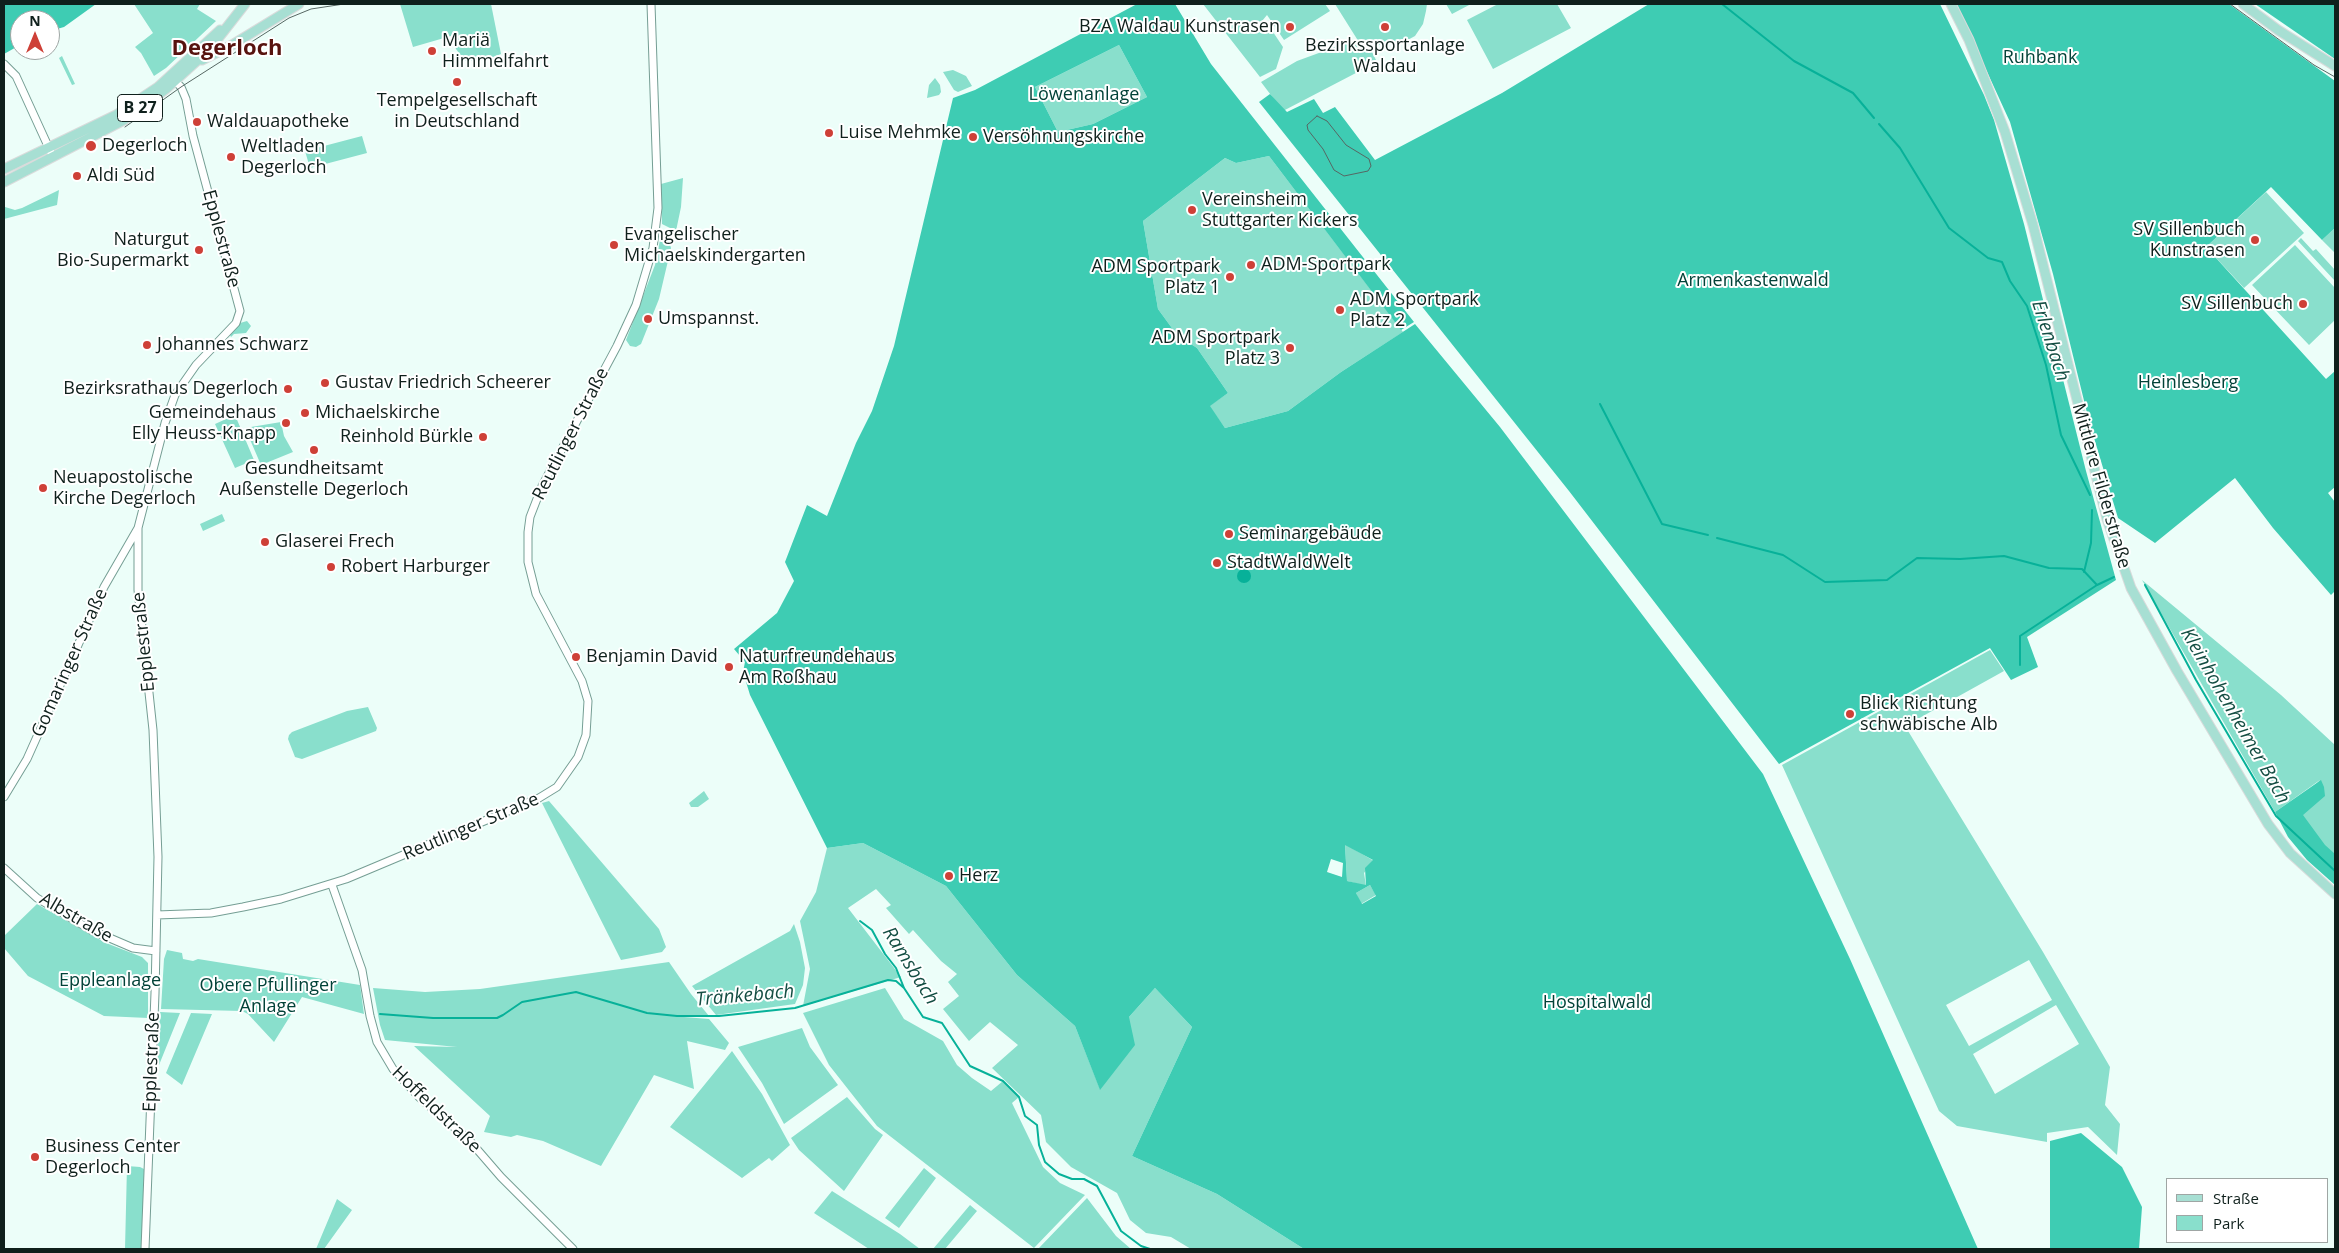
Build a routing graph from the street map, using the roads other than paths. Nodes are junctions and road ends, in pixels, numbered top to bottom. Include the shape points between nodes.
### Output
1 (245, 4) edge
2 (299, 4) edge
3 (651, 4) edge
4 (1951, 4) edge
5 (2243, 4) edge
6 (232, 20) junction
7 (223, 34) junction
8 (228, 47) junction
9 (209, 50) junction
10 (197, 52) junction
11 (194, 64) junction
12 (5, 65) edge
13 (2335, 66) edge
14 (173, 79) junction
15 (48, 147) junction
16 (53, 157) junction
17 (4, 169) edge
18 (4, 182) edge
19 (138, 528) junction
20 (4, 798) edge
21 (4, 868) edge
22 (332, 885) junction
23 (2335, 894) edge
24 (157, 915) junction
25 (156, 951) junction
26 (145, 1249) edge
27 (573, 1249) edge

1 - 6 main road, B 27
2 - 8 main road
3 - 22 street, Reutlinger Straße via 658,208 653,248 636,305 542,486 528,532 528,562 536,594 586,691 588,723 583,746 564,778 550,792
4 - 23 main road, Mittlere Filderstraße via 1970,40 2005,132 2033,225 2107,519 2131,588 2268,824 2290,853
5 - 13 main road
6 - 7 main road, B 27
6 - 10 main road, B 27
7 - 8 main road
7 - 9 main road, B 27
8 - 9 main road
8 - 11 main road
9 - 10 main road
9 - 11 main road, B 27
10 - 14 main road, B 27
11 - 14 main road, B 27
12 - 15 street via 16,76
14 - 15 main road, B 27 via 116,115
14 - 16 main road, B 27 via 124,120
14 - 19 street, Epplestraße via 186,99 237,295 239,317 230,331 196,364 175,396 165,422
15 - 16 street
15 - 17 main road, B 27
16 - 18 main road, B 27
19 - 20 street, Gomaringer Straße via 104,587 27,759
19 - 24 street, Epplestraße via 138,590 153,730
21 - 25 street, Albstraße via 37,898 91,930 132,948
22 - 24 street, Reutlinger Straße via 211,913
22 - 27 street, Hoffeldstraße via 362,970 377,1042 392,1069 462,1133
24 - 25 street, Epplestraße
25 - 26 street, Epplestraße

